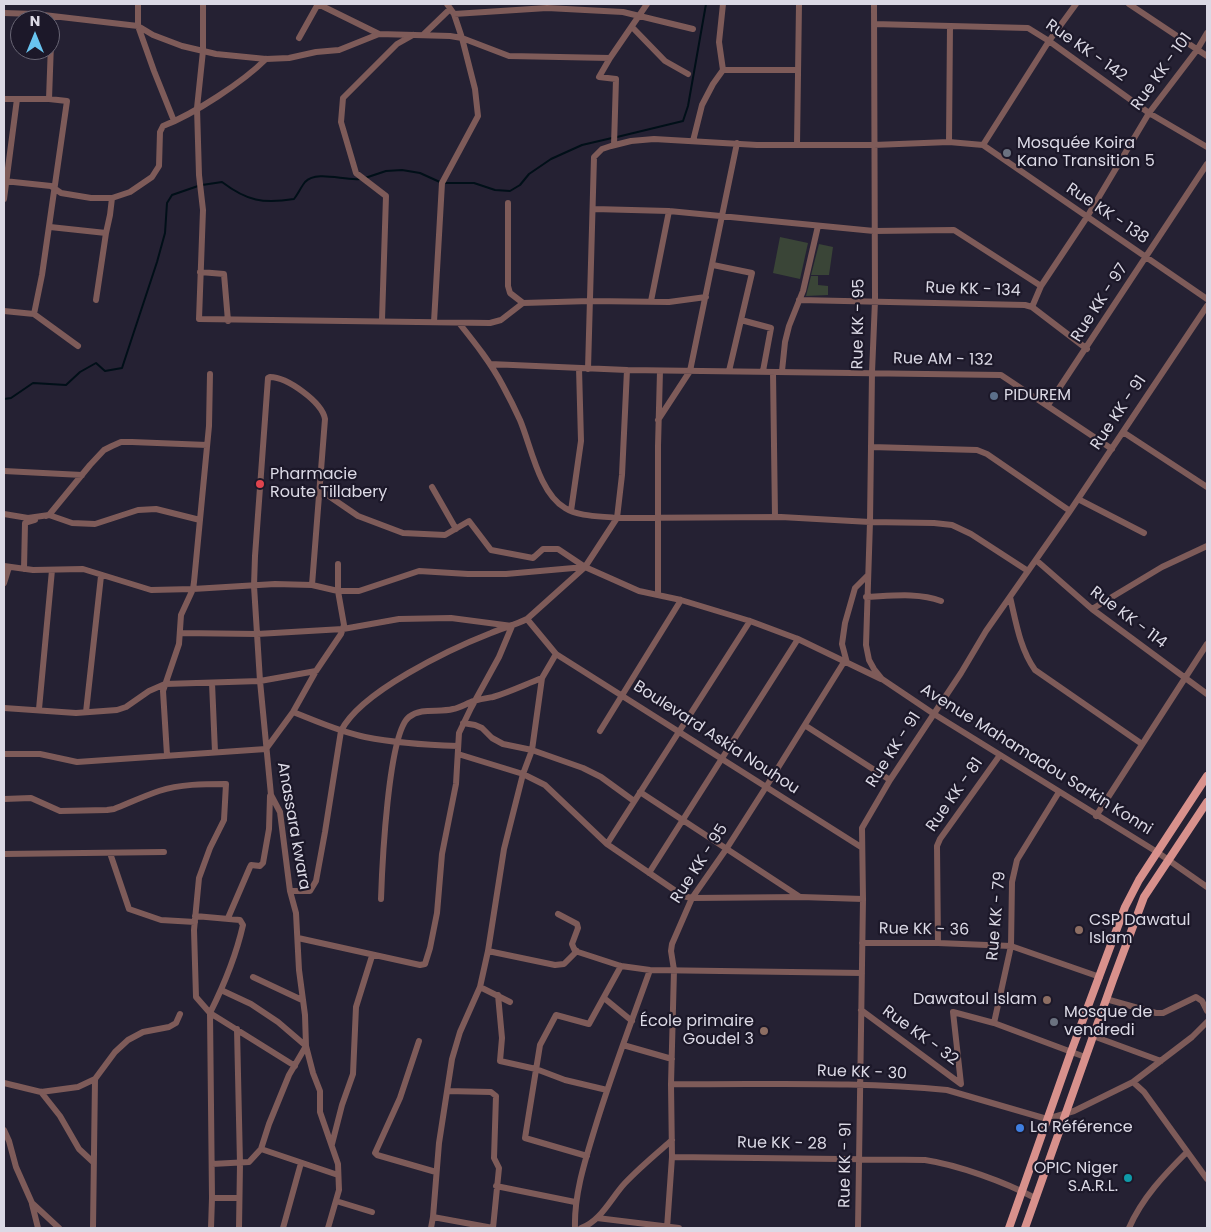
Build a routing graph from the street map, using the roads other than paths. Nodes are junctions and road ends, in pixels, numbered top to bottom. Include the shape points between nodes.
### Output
1 (138, 4) edge
2 (203, 4) edge
3 (318, 4) edge
4 (647, 4) edge
5 (723, 4) edge
6 (799, 4) edge
7 (874, 4) edge
8 (1076, 4) edge
9 (1129, 4) edge
10 (591, 7) edge
11 (450, 9) edge
12 (60, 17) edge
13 (639, 17) junction
14 (874, 24) junction
15 (138, 26) junction
16 (950, 26) junction
17 (632, 27) junction
18 (693, 29) dead end
19 (1207, 32) edge
20 (379, 34) junction
21 (414, 34) junction
22 (423, 35) junction
23 (299, 38) dead end
24 (462, 38) junction
25 (1049, 41) junction
26 (1197, 50) junction
27 (203, 51) junction
28 (1207, 56) edge
29 (610, 58) junction
30 (266, 59) junction
31 (50, 60) edge
32 (723, 70) junction
33 (798, 70) junction
34 (688, 74) dead end
35 (4, 99) edge
36 (17, 99) junction
37 (48, 99) junction
38 (198, 108) junction
39 (1149, 113) junction
40 (174, 122) junction
41 (693, 141) junction
42 (949, 142) junction
43 (736, 143) junction
44 (614, 145) junction
45 (797, 145) junction
46 (874, 145) junction
47 (983, 145) junction
48 (1207, 147) edge
49 (1207, 164) edge
50 (5, 181) edge
51 (55, 188) junction
52 (112, 198) junction
53 (4, 199) edge
54 (508, 203) dead end
55 (594, 209) junction
56 (669, 211) junction
57 (722, 216) junction
58 (1087, 218) junction
59 (818, 226) junction
60 (50, 227) junction
61 (874, 231) junction
62 (106, 234) junction
63 (1146, 258) junction
64 (713, 265) junction
65 (200, 272) junction
66 (1042, 286) junction
67 (706, 297) junction
68 (96, 300) dead end
69 (799, 300) junction
70 (1207, 300) edge
71 (590, 301) junction
72 (875, 301) junction
73 (651, 302) junction
74 (523, 303) junction
75 (1207, 306) edge
76 (1032, 307) junction
77 (4, 311) edge
78 (34, 314) junction
79 (382, 320) junction
80 (741, 320) junction
81 (228, 321) junction
82 (434, 322) junction
83 (459, 323) junction
84 (78, 346) dead end
85 (1087, 349) junction
86 (490, 364) junction
87 (579, 368) junction
88 (588, 368) junction
89 (626, 370) junction
90 (660, 371) junction
91 (690, 371) junction
92 (729, 371) junction
93 (763, 371) junction
94 (773, 372) junction
95 (782, 372) junction
96 (872, 372) junction
97 (210, 374) dead end
98 (1048, 405) junction
99 (658, 420) junction
100 (1123, 432) junction
101 (207, 445) junction
102 (871, 447) junction
103 (1112, 449) junction
104 (4, 471) edge
105 (82, 475) junction
106 (432, 486) dead end
107 (1207, 487) edge
108 (320, 490) junction
109 (1078, 499) junction
110 (571, 511) junction
111 (1070, 511) junction
112 (4, 514) edge
113 (49, 515) junction
114 (617, 518) junction
115 (775, 518) junction
116 (657, 519) junction
117 (200, 520) junction
118 (870, 522) junction
119 (456, 529) junction
120 (1144, 533) dead end
121 (1207, 546) edge
122 (1036, 560) junction
123 (338, 564) dead end
124 (6, 567) edge
125 (585, 567) junction
126 (24, 569) junction
127 (52, 570) junction
128 (1028, 571) junction
129 (868, 575) junction
130 (101, 576) junction
131 (4, 583) edge
132 (312, 585) junction
133 (254, 586) junction
134 (193, 589) junction
135 (338, 591) junction
136 (658, 595) junction
137 (866, 597) junction
138 (1010, 597) junction
139 (681, 600) junction
140 (941, 601) dead end
141 (1092, 609) junction
142 (527, 619) junction
143 (750, 621) junction
144 (512, 626) junction
145 (343, 629) junction
146 (180, 632) junction
147 (257, 634) junction
148 (798, 639) junction
149 (1207, 644) edge
150 (866, 645) joint
151 (556, 654) junction
152 (845, 663) junction
153 (316, 671) junction
154 (542, 678) junction
155 (1185, 678) junction
156 (882, 679) junction
157 (260, 681) junction
158 (212, 683) junction
159 (164, 684) junction
160 (1207, 694) edge
161 (623, 695) junction
162 (476, 700) junction
163 (4, 708) edge
164 (39, 709) junction
165 (86, 712) junction
166 (292, 712) junction
167 (934, 714) junction
168 (463, 723) junction
169 (806, 726) junction
170 (341, 731) junction
171 (600, 731) dead end
172 (679, 732) junction
173 (396, 741) junction
174 (1142, 744) junction
175 (458, 746) junction
176 (266, 748) junction
177 (532, 750) junction
178 (216, 752) junction
179 (4, 754) edge
180 (458, 754) junction
181 (167, 755) junction
182 (1000, 755) junction
183 (720, 759) junction
184 (524, 774) junction
185 (1207, 776) edge
186 (890, 780) junction
187 (766, 787) junction
188 (640, 792) junction
189 (1059, 792) junction
190 (270, 794) junction
191 (4, 799) edge
192 (634, 801) junction
193 (1207, 802) edge
194 (1096, 816) junction
195 (682, 821) junction
196 (607, 844) junction
197 (861, 847) junction
198 (727, 848) junction
199 (110, 852) junction
200 (164, 852) dead end
201 (1157, 852) junction
202 (4, 854) edge
203 (1168, 859) junction
204 (649, 873) junction
205 (1207, 887) edge
206 (290, 891) junction
207 (692, 898) junction
208 (801, 898) junction
209 (381, 899) dead end
210 (863, 899) junction
211 (558, 914) dead end
212 (228, 918) junction
213 (195, 919) junction
214 (298, 938) junction
215 (938, 943) junction
216 (862, 944) junction
217 (1011, 946) junction
218 (488, 951) junction
219 (577, 951) junction
220 (372, 956) junction
221 (621, 966) junction
222 (650, 970) junction
223 (674, 970) junction
224 (862, 974) junction
225 (253, 977) dead end
226 (1100, 977) junction
227 (480, 987) junction
228 (222, 990) junction
229 (498, 995) junction
230 (604, 998) junction
231 (1106, 999) junction
232 (302, 1000) junction
233 (510, 1002) dead end
234 (862, 1010) junction
235 (1207, 1011) edge
236 (180, 1014) dead end
237 (210, 1014) junction
238 (632, 1021) junction
239 (1207, 1022) edge
240 (994, 1023) junction
241 (237, 1029) junction
242 (1093, 1036) junction
243 (418, 1041) dead end
244 (623, 1045) junction
245 (306, 1046) junction
246 (1071, 1052) junction
247 (1085, 1057) junction
248 (672, 1060) junction
249 (1161, 1061) junction
250 (295, 1066) junction
251 (536, 1069) junction
252 (95, 1078) junction
253 (1133, 1082) junction
254 (4, 1083) edge
255 (671, 1084) junction
256 (861, 1086) junction
257 (607, 1090) junction
258 (447, 1091) junction
259 (41, 1092) junction
260 (1064, 1114) junction
261 (1047, 1119) junction
262 (4, 1130) edge
263 (672, 1140) junction
264 (332, 1145) junction
265 (261, 1149) junction
266 (1186, 1152) junction
267 (587, 1156) junction
268 (672, 1156) junction
269 (860, 1160) junction
270 (93, 1162) junction
271 (301, 1163) junction
272 (212, 1164) junction
273 (240, 1164) junction
274 (436, 1172) junction
275 (338, 1175) junction
276 (1207, 1179) edge
277 (496, 1186) junction
278 (1022, 1191) junction
279 (212, 1198) junction
280 (239, 1198) junction
281 (1035, 1198) junction
282 (336, 1202) junction
283 (575, 1202) junction
284 (32, 1203) junction
285 (372, 1212) dead end
286 (433, 1216) junction
287 (598, 1218) junction
288 (38, 1228) edge
289 (59, 1228) edge
290 (93, 1228) edge
291 (211, 1228) edge
292 (239, 1228) edge
293 (283, 1228) edge
294 (328, 1228) edge
295 (430, 1228) edge
296 (493, 1228) edge
297 (575, 1228) edge
298 (582, 1228) edge
299 (667, 1228) edge
300 (679, 1228) edge
301 (858, 1228) edge
302 (1010, 1228) edge
303 (1025, 1228) edge
304 (1129, 1228) edge

1 - 15 street
2 - 27 street
3 - 20 street
3 - 23 street
4 - 13 street
5 - 32 street via 719,42
6 - 33 street
7 - 14 street, Rue KK - 95
8 - 25 street
9 - 26 street
10 - 11 street
10 - 13 street
11 - 22 street
11 - 24 street
12 - 15 street
13 - 17 street
13 - 18 street
14 - 16 street, Rue KK - 142
14 - 46 street, Rue KK - 95
15 - 27 street via 153,35
15 - 40 street
16 - 25 street, Rue KK - 142 via 1020,27
16 - 42 street
17 - 29 street
17 - 34 street via 664,61
19 - 26 street, Rue KK - 101
20 - 21 street
20 - 30 street via 339,50
21 - 22 street
21 - 79 street via 398,44 343,98 342,122 356,172 386,196
22 - 24 street
24 - 29 street via 509,56
24 - 82 street via 478,116 442,183
25 - 39 street, Rue KK - 142
25 - 47 street
26 - 28 street
26 - 39 street, Rue KK - 101
27 - 30 street
27 - 38 street
29 - 44 street via 599,77 616,79
30 - 38 street
31 - 37 street
32 - 33 street
32 - 41 street via 702,105
33 - 45 street
35 - 36 street
36 - 37 street
36 - 50 street
37 - 51 street via 67,101
38 - 40 street
38 - 65 street via 199,176 203,202
39 - 48 street, Rue KK - 142
39 - 58 street, Rue KK - 101
40 - 52 street via 163,126 160,132 159,166 152,177 130,192
41 - 43 street
41 - 44 street via 654,139
42 - 46 street
42 - 47 street
43 - 45 street
43 - 57 street
44 - 55 street via 602,149 594,157
45 - 46 street
46 - 61 street, Rue KK - 95
47 - 58 street, Rue KK - 138
49 - 63 street, Rue KK - 97
50 - 51 street
50 - 53 street
51 - 52 street via 68,195
51 - 60 street
52 - 62 street
54 - 74 street via 508,286 510,293
55 - 56 street
55 - 71 street
56 - 57 street
56 - 73 street
57 - 59 street
57 - 64 street
58 - 63 street, Rue KK - 138
58 - 66 street, Rue KK - 101
59 - 61 street
59 - 69 street
60 - 62 street
60 - 78 street
61 - 66 street via 954,230
61 - 72 street, Rue KK - 95
62 - 68 street
63 - 70 street, Rue KK - 138
63 - 85 street, Rue KK - 97
64 - 67 street
64 - 80 street via 752,273
65 - 81 street via 224,274
65 - 81 street via 199,319
66 - 76 street, Rue KK - 101
67 - 73 street via 680,302
67 - 91 street
69 - 72 street, Rue KK - 134
69 - 95 street via 785,342
71 - 73 street
71 - 74 street
71 - 88 street
72 - 76 street, Rue KK - 134 via 1019,304
72 - 96 street, Rue KK - 95
74 - 83 street via 501,320
75 - 100 street, Rue KK - 91
76 - 85 street, Rue KK - 134
77 - 78 street
78 - 84 street
79 - 81 street
79 - 82 street
80 - 92 street
80 - 93 street via 770,328
82 - 83 street
83 - 86 street
85 - 98 street, Rue KK - 97
86 - 87 street, Rue AM - 132
86 - 110 street via 520,421 529,451 549,491
87 - 88 street, Rue AM - 132
87 - 110 street via 581,440
88 - 89 street, Rue AM - 132
89 - 90 street, Rue AM - 132
89 - 114 street via 622,483
90 - 91 street, Rue AM - 132
90 - 99 street
91 - 92 street, Rue AM - 132
91 - 99 street
92 - 93 street, Rue AM - 132
93 - 94 street, Rue AM - 132
94 - 95 street, Rue AM - 132
94 - 115 street
95 - 96 street, Rue AM - 132
96 - 98 street, Rue AM - 132 via 1001,375
96 - 102 street, Rue KK - 95
97 - 101 street
98 - 103 street, Rue AM - 132
99 - 116 street
100 - 103 street, Rue KK - 91
100 - 107 street
101 - 105 street via 121,442 104,450
101 - 117 street
102 - 111 street via 977,450
102 - 118 street, Rue KK - 95
103 - 109 street, Rue KK - 91
104 - 105 street
105 - 113 street
106 - 119 street
108 - 119 street via 358,516 403,534 445,535
108 - 132 street
108 - 133 street via 324,413 289,382 270,377
109 - 111 street, Rue KK - 91
109 - 120 street
110 - 114 street
111 - 122 street, Rue KK - 91
112 - 113 street via 28,518
113 - 117 street via 72,523 95,524 138,510 156,509
113 - 126 street via 25,523
114 - 116 street
114 - 125 street
115 - 116 street
115 - 118 street
116 - 136 street
117 - 134 street
118 - 128 street via 952,526 971,534
118 - 129 street, Rue KK - 95
119 - 125 street via 469,521 491,550 533,558 543,549 558,548
121 - 141 street via 1162,567
122 - 128 street, Rue KK - 91
122 - 141 street, Rue KK - 114
123 - 135 street
124 - 126 street
124 - 131 street
125 - 135 street via 506,574 419,571 358,591
125 - 136 street
125 - 142 street
126 - 127 street
127 - 130 street via 83,569
127 - 164 street
128 - 138 street, Rue KK - 91
129 - 137 street, Rue KK - 95
129 - 152 street via 855,588 842,644
130 - 134 street via 151,590
130 - 165 street
132 - 133 street
132 - 135 street
133 - 134 street
133 - 147 street
134 - 146 street via 184,605
135 - 145 street
136 - 139 street
137 - 140 street via 916,596
137 - 150 street, Rue KK - 95
138 - 167 street, Rue KK - 91
138 - 174 street via 1023,649 1035,670
139 - 143 street
139 - 161 street
141 - 155 street, Rue KK - 114
142 - 144 street
142 - 151 street, Boulevard Askia Nouhou
143 - 148 street
143 - 172 street
144 - 145 street via 442,618 399,619
144 - 162 street
144 - 170 street via 476,639 390,684 355,711
145 - 147 street
145 - 153 street, Anassara kwara
146 - 147 street
146 - 159 street via 176,655
147 - 157 street
148 - 152 street
148 - 183 street
149 - 155 street
150 - 156 street, Avenue Mahamadou Sarkin Konni via 872,664
151 - 154 street
151 - 161 street, Boulevard Askia Nouhou
152 - 156 street
152 - 169 street, Rue KK - 95
153 - 157 street
153 - 166 street, Anassara kwara
154 - 162 street
154 - 177 street
155 - 160 street, Rue KK - 114
155 - 174 street
156 - 167 street, Avenue Mahamadou Sarkin Konni
157 - 158 street
157 - 176 street
158 - 159 street
158 - 178 street
159 - 165 street via 126,707
159 - 181 street
161 - 171 street
161 - 172 street, Boulevard Askia Nouhou
162 - 168 street
162 - 173 street via 452,710 434,709 408,717
163 - 164 street
164 - 165 street
166 - 170 street
166 - 176 street, Anassara kwara
167 - 182 street, Avenue Mahamadou Sarkin Konni
167 - 186 street, Rue KK - 91
168 - 175 street
168 - 177 street via 482,728 503,744
169 - 186 street
169 - 187 street, Rue KK - 95
170 - 173 street
170 - 206 street via 316,881 310,891
172 - 183 street, Boulevard Askia Nouhou
172 - 188 street
173 - 175 street
173 - 209 street via 386,807
174 - 194 street
175 - 180 street
176 - 178 street
176 - 190 street, Anassara kwara
177 - 184 street
177 - 192 street via 583,768
178 - 181 street
179 - 181 street via 40,754 77,762
180 - 184 street
180 - 220 street via 456,784 442,854 437,913 426,961 420,965
182 - 189 street, Avenue Mahamadou Sarkin Konni
182 - 215 street, Rue KK - 81 via 937,846
183 - 187 street, Boulevard Askia Nouhou
183 - 195 street
184 - 196 street via 551,789
184 - 218 street via 504,849
185 - 201 main road
186 - 197 street, Rue KK - 91 via 862,828
187 - 197 street, Boulevard Askia Nouhou
187 - 198 street, Rue KK - 95
188 - 192 street
188 - 195 street
189 - 194 street, Avenue Mahamadou Sarkin Konni
189 - 217 street, Rue KK - 79 via 1017,860 1012,882
190 - 206 street, Anassara kwara via 280,812
190 - 212 street via 263,864 250,867
191 - 213 street via 31,798 60,811 114,810 165,790 226,784 224,820 200,874
192 - 196 street
193 - 203 main road
194 - 201 street, Avenue Mahamadou Sarkin Konni
195 - 198 street
195 - 204 street
196 - 204 street
197 - 210 street, Rue KK - 91
198 - 207 street, Rue KK - 95
198 - 208 street
199 - 200 street
199 - 202 street
199 - 213 street via 129,909 161,920
201 - 203 street, Avenue Mahamadou Sarkin Konni
201 - 226 main road via 1132,890
203 - 205 street, Avenue Mahamadou Sarkin Konni
203 - 231 main road via 1144,897
204 - 207 street
206 - 214 street, Anassara kwara
207 - 208 street
207 - 223 street, Rue KK - 95 via 672,944
208 - 210 street
210 - 216 street, Rue KK - 91
211 - 219 street via 577,924 572,944
212 - 213 street
212 - 228 street via 240,920 242,925
213 - 237 street via 196,997
214 - 220 street
214 - 232 street, Anassara kwara
215 - 216 street, Rue KK - 36
215 - 217 street, Rue KK - 36
216 - 224 street, Rue KK - 91
217 - 226 street, Rue KK - 36
217 - 240 street, Rue KK - 79
218 - 219 street via 555,965 564,964
218 - 227 street
219 - 221 street
220 - 264 street via 356,1007 353,1074
221 - 222 street
221 - 230 street
222 - 223 street
222 - 238 street
223 - 224 street
223 - 248 street, Rue KK - 95
224 - 234 street, Rue KK - 91
225 - 232 street
226 - 246 main road
227 - 229 street
227 - 258 street via 460,1032
228 - 237 street
228 - 245 street via 251,1004
229 - 233 street
229 - 251 street via 502,1038 500,1060
230 - 238 street
230 - 251 street via 589,1024 558,1014 554,1016 541,1042
231 - 235 street via 1163,1013 1198,997
231 - 242 main road
232 - 245 street, Anassara kwara
234 - 240 street, Rue KK - 32 via 961,1084 953,1012
234 - 256 street, Rue KK - 91
236 - 252 street via 169,1028 143,1032 128,1040
237 - 241 street
237 - 272 street
238 - 244 street
239 - 249 street
240 - 246 street, Rue KK - 32
241 - 250 street
241 - 273 street
242 - 247 main road
242 - 249 street
243 - 274 street via 400,1098 376,1153
244 - 248 street
244 - 257 street
245 - 250 street
245 - 264 street, Anassara kwara via 320,1090 320,1112
246 - 247 street, Rue KK - 32
246 - 261 main road
247 - 260 main road
248 - 255 street, Rue KK - 95
249 - 253 street
250 - 265 street
251 - 257 street
251 - 267 street via 526,1138
252 - 259 street via 78,1087
252 - 270 street
253 - 260 street
253 - 266 street via 1144,1092
254 - 259 street
255 - 256 street, Rue KK - 30
255 - 263 street, Rue KK - 95
256 - 261 street, Rue KK - 30 via 947,1090
256 - 269 street, Rue KK - 91
257 - 267 street
258 - 274 street
258 - 277 street via 491,1092 496,1096 494,1158 499,1168
259 - 270 street via 79,1149
260 - 261 street
260 - 281 main road
261 - 278 main road
262 - 284 street
263 - 268 street, Rue KK - 95
263 - 287 street via 614,1194
264 - 275 street, Anassara kwara
265 - 271 street
265 - 273 street via 251,1161
266 - 276 street
266 - 304 street via 1152,1189 1136,1211
267 - 283 street
268 - 269 street, Rue KK - 28
268 - 299 street, Rue KK - 95
269 - 278 street, Rue KK - 28 via 937,1162
269 - 301 street, Rue KK - 91
270 - 290 street
271 - 275 street
271 - 293 street
272 - 273 street
272 - 279 street
273 - 280 street
274 - 286 street
275 - 282 street, Anassara kwara
277 - 283 street
277 - 296 street
278 - 281 street, Rue KK - 28
278 - 302 main road
279 - 280 street
279 - 291 street
280 - 292 street
281 - 303 main road
282 - 285 street
282 - 294 street, Anassara kwara
283 - 297 street
284 - 288 street
284 - 289 street
286 - 295 street
286 - 296 street
287 - 298 street
287 - 299 street
299 - 300 street

